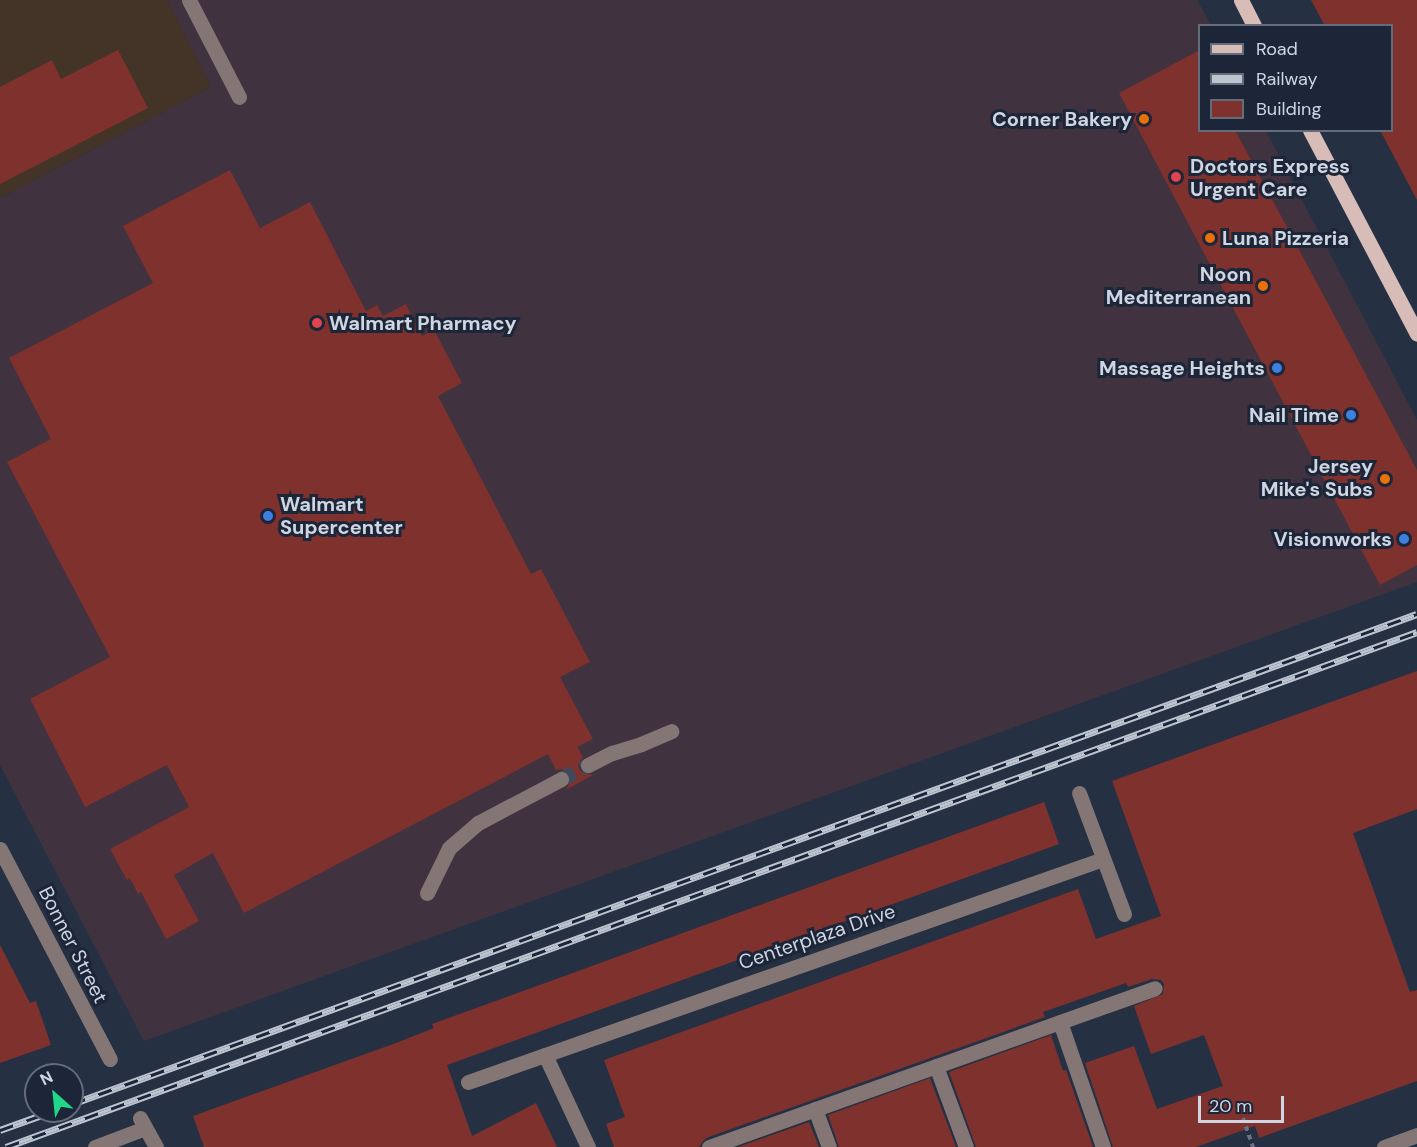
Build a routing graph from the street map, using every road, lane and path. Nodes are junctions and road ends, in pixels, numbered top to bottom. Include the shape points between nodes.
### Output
1 (189, 0) edge
2 (1241, 0) edge
3 (1253, 24) edge
4 (239, 97) dead end
5 (1311, 132) edge
6 (1417, 334) edge
7 (671, 731) dead end
8 (588, 765) tunnel mouth
9 (561, 780) tunnel mouth
10 (1079, 793) dead end
11 (0, 849) edge
12 (1103, 859) junction
13 (427, 893) dead end
14 (1124, 914) dead end
15 (1155, 988) dead end
16 (1060, 1022) junction
17 (545, 1055) junction
18 (110, 1059) dead end
19 (936, 1066) junction
20 (468, 1082) dead end
21 (815, 1109) junction
22 (1243, 1118) dead end
23 (1417, 1135) edge
24 (95, 1147) edge
25 (156, 1147) edge
26 (588, 1147) edge
27 (709, 1147) edge
28 (829, 1147) edge
29 (966, 1147) edge
30 (1103, 1147) edge
31 (1253, 1147) edge
32 (1384, 1147) edge

1 - 4 street
2 - 3 main road
5 - 6 main road
7 - 8 street
9 - 13 street via 478,823 456,841
10 - 12 street
11 - 18 street, Bonner Street
12 - 14 street
12 - 17 street, Centerplaza Drive
15 - 16 street
16 - 19 street
16 - 30 street
17 - 20 street, Centerplaza Drive
17 - 26 street
19 - 21 street
19 - 29 street
21 - 27 street
21 - 28 street
22 - 31 path
23 - 32 street
24 - 25 street via 143,1123

